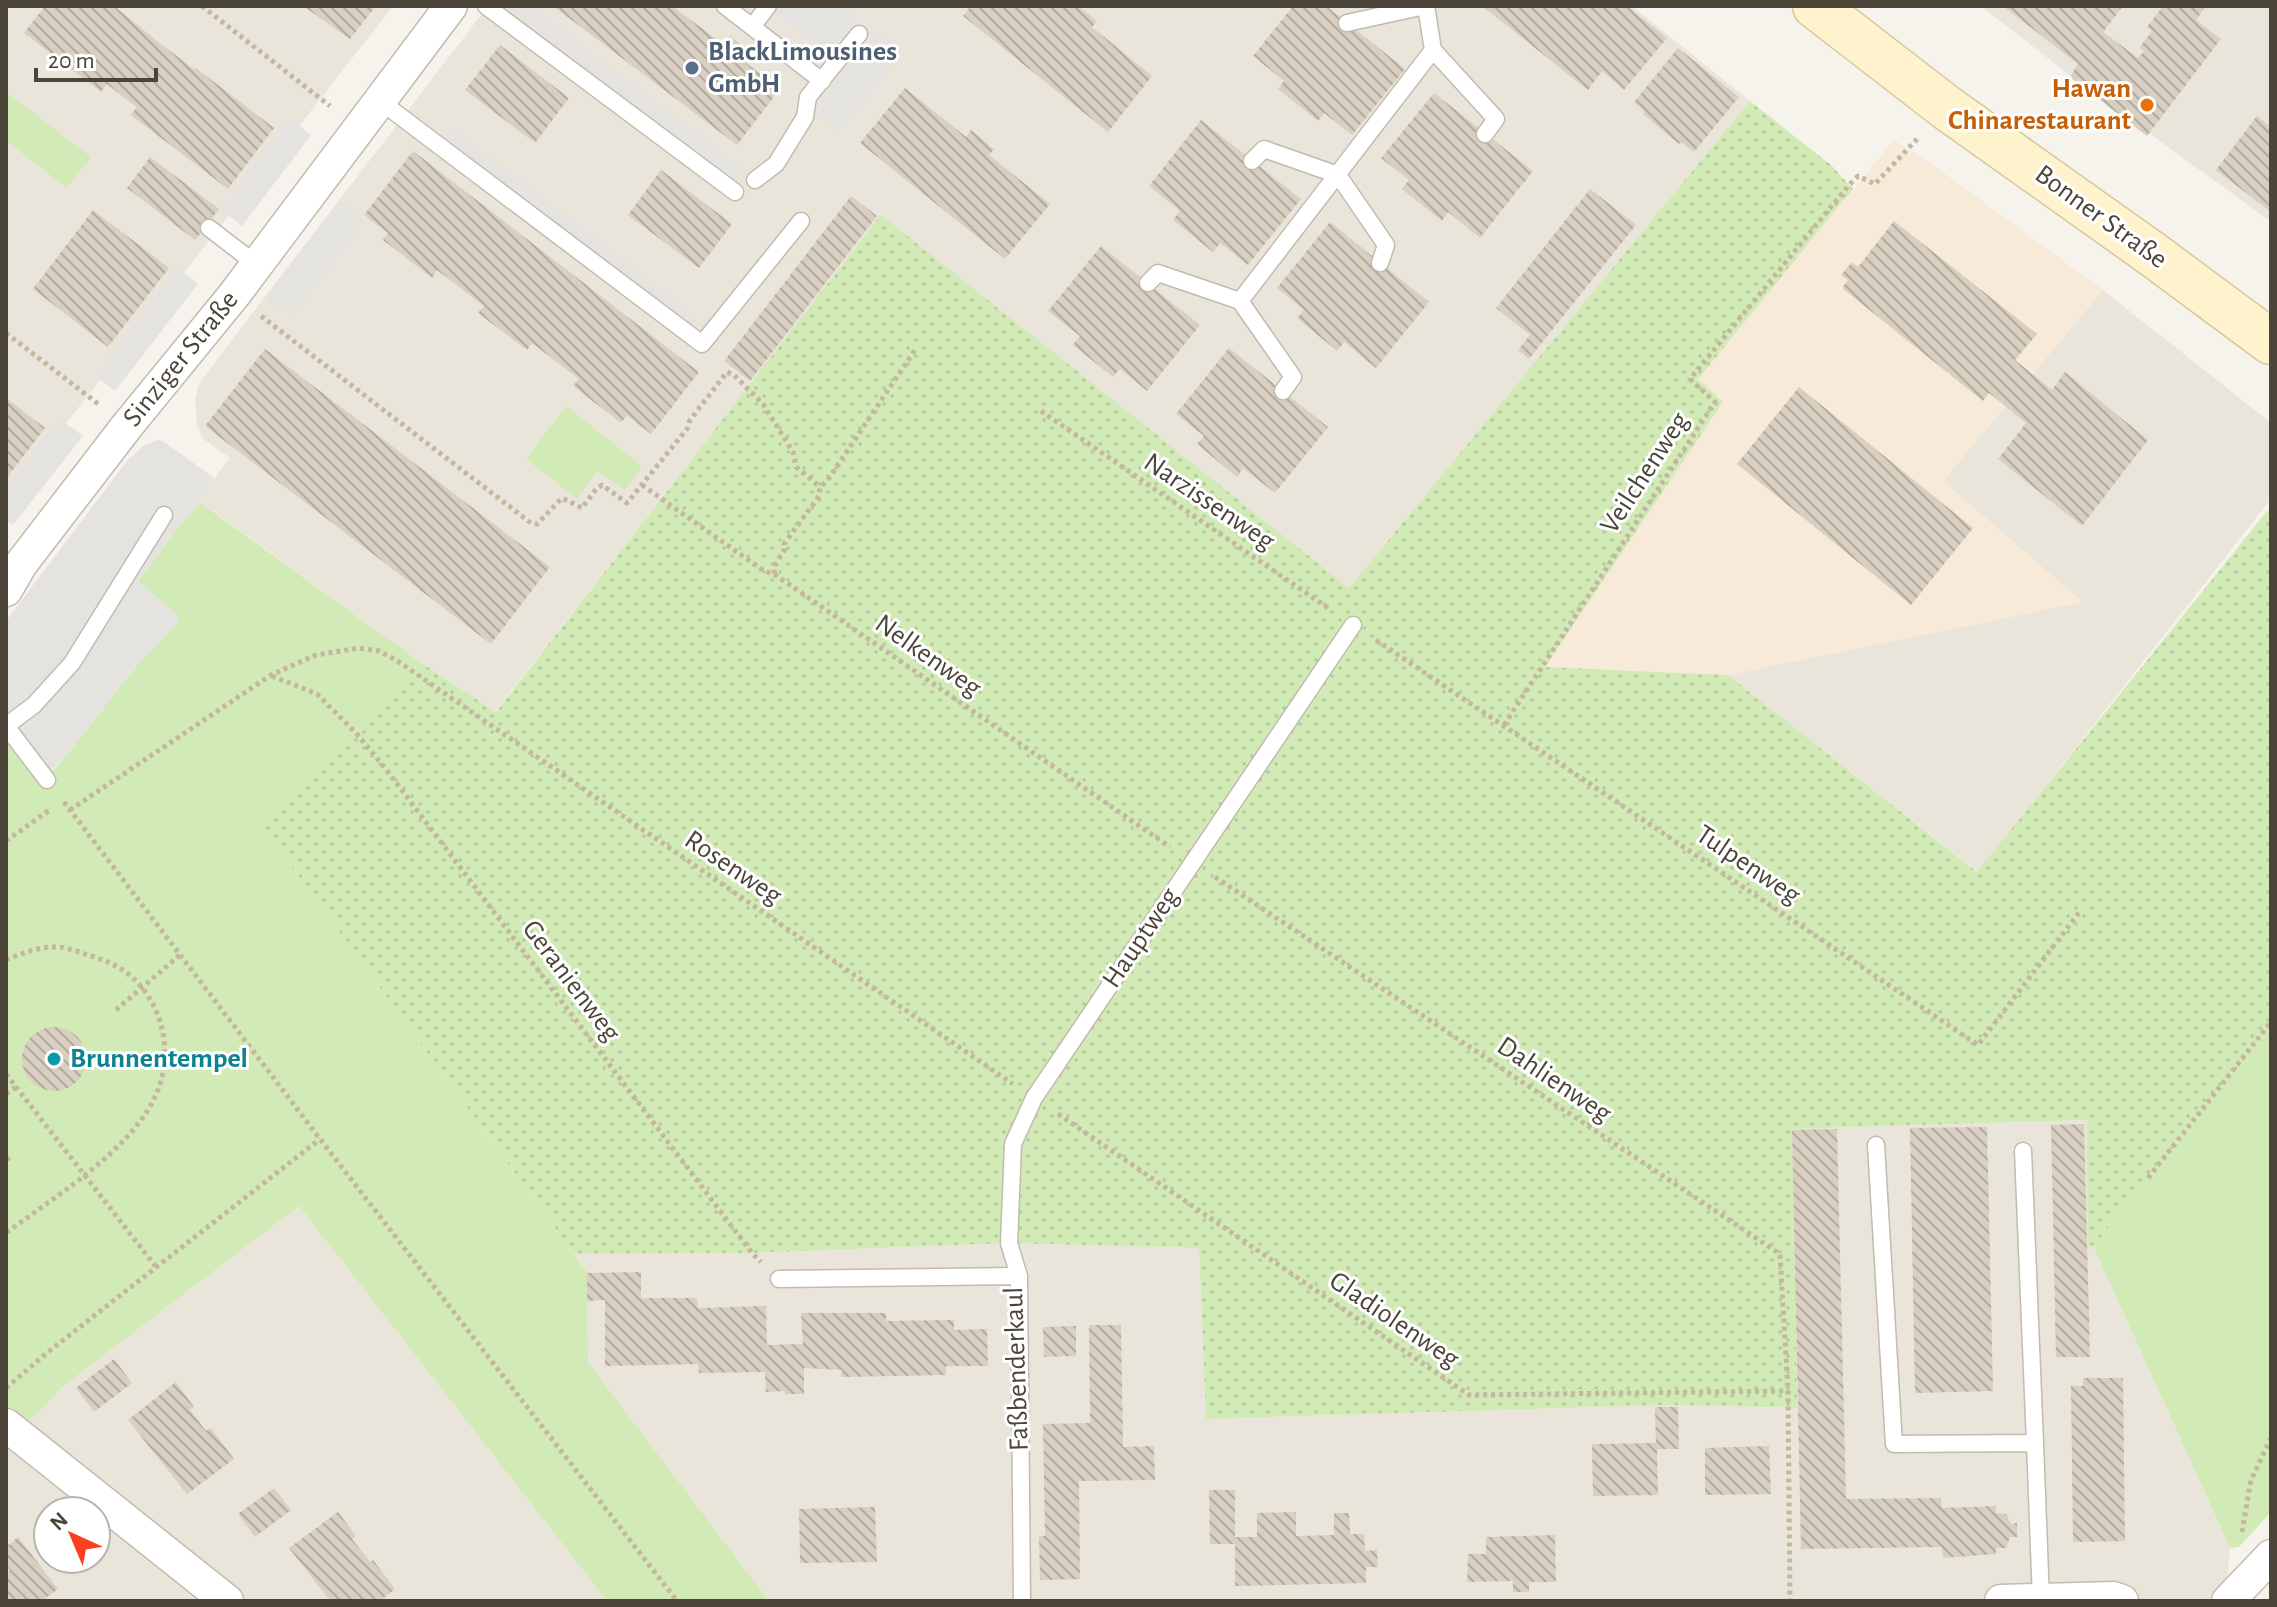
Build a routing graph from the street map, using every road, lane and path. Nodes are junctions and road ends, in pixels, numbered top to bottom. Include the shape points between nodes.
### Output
1 (202, 6) edge
2 (451, 6) edge
3 (486, 6) edge
4 (725, 6) edge
5 (768, 6) edge
6 (1425, 6) edge
7 (1815, 6) edge
8 (1347, 23) dead end
9 (752, 27) junction
10 (859, 34) dead end
11 (1433, 50) junction
12 (822, 81) junction
13 (380, 101) junction
14 (1947, 108) junction
15 (359, 129) junction
16 (1485, 134) dead end
17 (1252, 161) dead end
18 (1338, 175) junction
19 (755, 180) dead end
20 (735, 192) dead end
21 (801, 221) dead end
22 (209, 228) dead end
23 (1380, 263) dead end
24 (256, 264) junction
25 (1148, 283) dead end
26 (234, 295) junction
27 (1240, 301) junction
28 (6, 333) edge
29 (2271, 342) edge
30 (915, 350) dead end
31 (1283, 391) dead end
32 (1041, 411) dead end
33 (127, 426) junction
34 (642, 485) junction
35 (820, 487) junction
36 (164, 515) dead end
37 (774, 574) junction
38 (6, 590) edge
39 (1353, 625) junction
40 (271, 675) junction
41 (1504, 725) junction
42 (6, 726) edge
43 (47, 780) dead end
44 (70, 810) junction
45 (6, 841) edge
46 (1192, 862) junction
47 (2081, 910) dead end
48 (181, 954) junction
49 (6, 960) edge
50 (142, 990) junction
51 (116, 1010) dead end
52 (2271, 1022) edge
53 (6, 1074) edge
54 (16, 1087) junction
55 (6, 1094) edge
56 (1034, 1098) junction
57 (320, 1139) junction
58 (1876, 1145) dead end
59 (2023, 1151) dead end
60 (83, 1176) junction
61 (2148, 1178) dead end
62 (6, 1233) edge
63 (752, 1253) dead end
64 (156, 1267) junction
65 (1019, 1276) junction
66 (779, 1279) dead end
67 (6, 1388) edge
68 (1788, 1391) junction
69 (6, 1425) edge
70 (2271, 1438) edge
71 (2035, 1443) junction
72 (2267, 1561) edge
73 (2041, 1600) edge
74 (227, 1601) edge
75 (677, 1601) edge
76 (1022, 1601) edge
77 (1790, 1601) edge
78 (2001, 1601) edge
79 (2122, 1601) edge
80 (2228, 1601) edge

1 - 15 path
2 - 13 street, Sinziger Straße
3 - 20 lane
4 - 9 lane
5 - 9 lane
6 - 8 lane
6 - 11 lane
7 - 14 main road, Bonner Straße
9 - 12 lane
10 - 12 lane
11 - 16 lane via 1496,119
11 - 18 lane
12 - 19 lane via 808,97 805,117 776,164
13 - 15 street, Sinziger Straße
13 - 21 lane via 702,344
14 - 29 main road, Bonner Straße
14 - 41 path, Veilchenweg via 1875,184 1858,176 1849,185 1690,379 1715,402
15 - 24 street, Sinziger Straße
17 - 18 lane via 1264,149
18 - 23 lane via 1386,245
18 - 27 lane
22 - 24 lane
24 - 26 street, Sinziger Straße
25 - 27 lane via 1158,273
26 - 33 street, Sinziger Straße
26 - 34 path via 531,523 537,524 562,498 582,508 602,485 627,503
27 - 31 lane via 1293,377
28 - 33 path
30 - 35 path
32 - 39 path, Narzissenweg
33 - 38 street, Sinziger Straße via 20,557
34 - 35 path via 727,372 763,404 793,452 796,467
34 - 37 path, Nelkenweg
35 - 37 path via 784,544
36 - 42 lane via 72,663 34,705
37 - 46 path, Nelkenweg
39 - 41 path, Tulpenweg
39 - 46 lane, Hauptweg
40 - 44 path, Rosenweg
40 - 56 path, Rosenweg via 316,655 359,648 396,660
40 - 63 path, Geranienweg via 317,694 357,734
41 - 47 path, Tulpenweg via 1978,1045
42 - 43 lane
44 - 45 path via 62,800
44 - 48 path
46 - 56 lane, Hauptweg
46 - 68 path, Dahlienweg via 1780,1254
48 - 50 path
48 - 57 path
49 - 50 path via 60,947 110,962
50 - 51 path
50 - 60 path via 164,1032 167,1055 161,1082 144,1116
52 - 61 path
53 - 54 path
54 - 55 path
54 - 60 path
56 - 65 lane, Hauptweg via 1013,1144 1009,1243
56 - 68 path, Gladiolenweg via 1469,1395
57 - 64 path
57 - 75 path
58 - 71 lane via 1894,1444
59 - 71 lane
60 - 62 path
60 - 64 path
64 - 67 path
65 - 66 lane, Faßbenderkaul
65 - 76 lane, Faßbenderkaul
68 - 77 path
69 - 74 street
70 - 72 path via 2251,1480 2240,1539
71 - 73 lane
72 - 80 street
73 - 78 street
73 - 79 street

